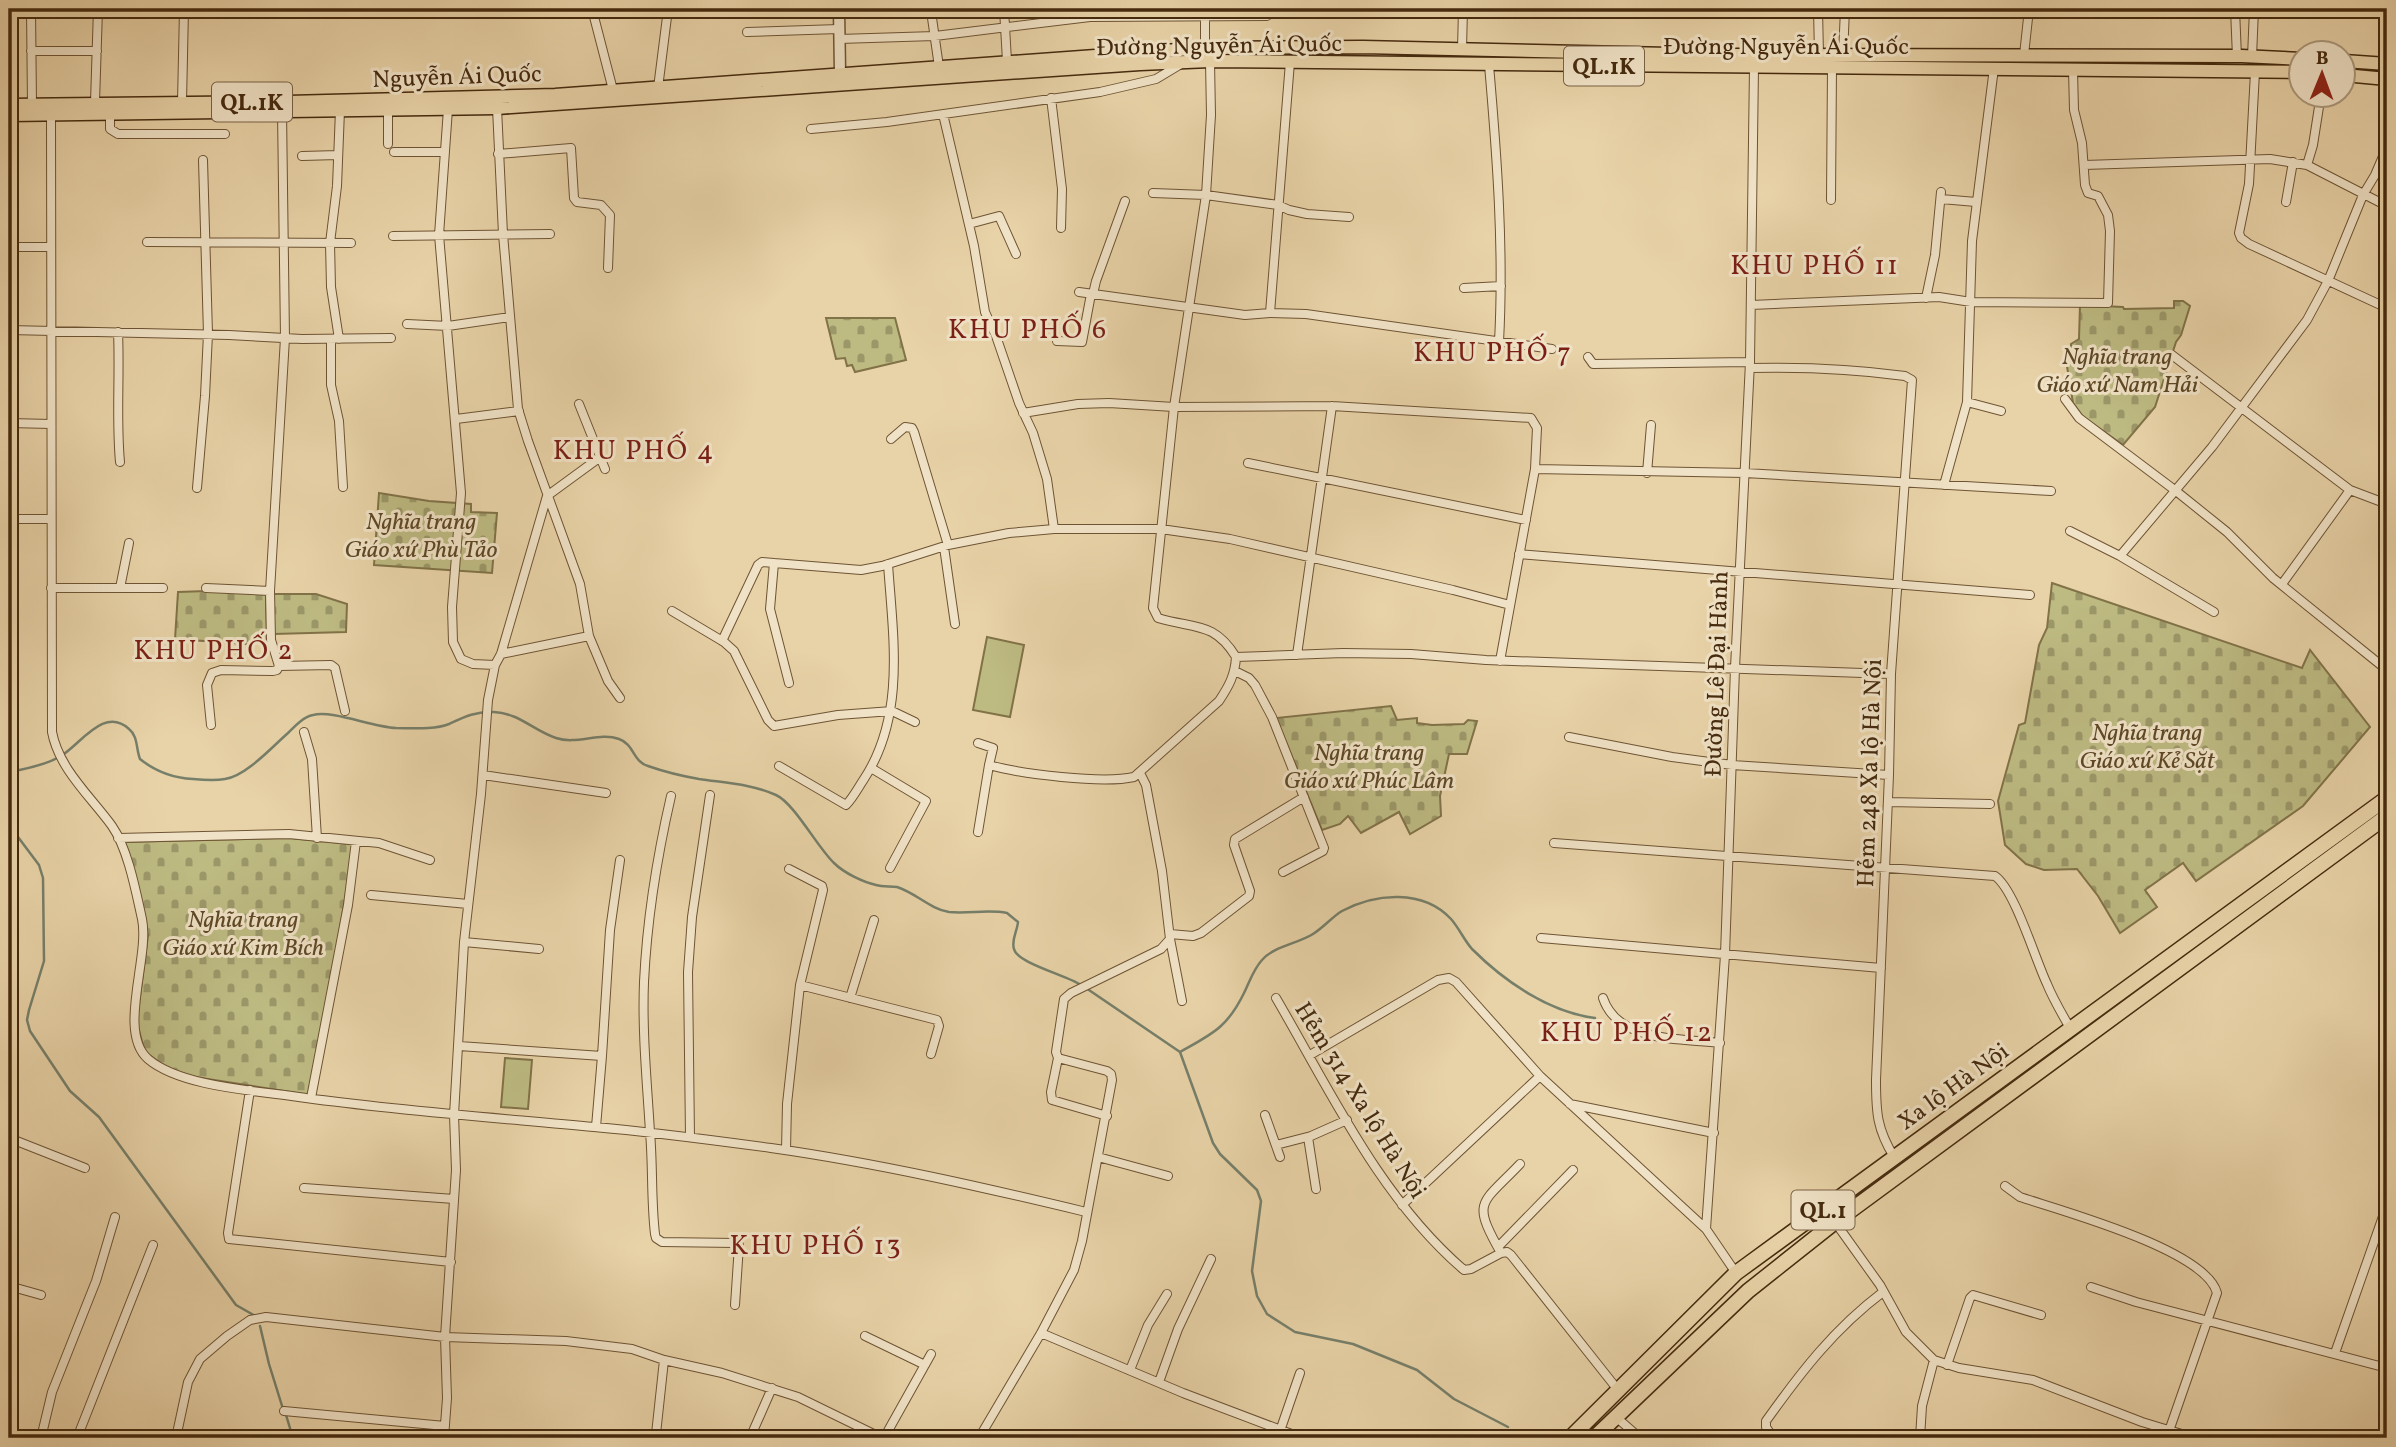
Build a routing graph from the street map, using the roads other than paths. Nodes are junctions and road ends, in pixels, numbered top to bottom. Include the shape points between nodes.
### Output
1 (31, 9) edge
2 (98, 9) edge
3 (184, 9) edge
4 (592, 9) edge
5 (668, 9) edge
6 (839, 9) edge
7 (1004, 9) edge
8 (1463, 9) edge
9 (1818, 9) edge
10 (1845, 9) edge
11 (2029, 9) edge
12 (2235, 9) edge
13 (2254, 9) edge
14 (931, 11) dead end
15 (1141, 12) edge
16 (1206, 15) junction
17 (1268, 16) dead end
18 (1005, 28) junction
19 (747, 32) dead end
20 (839, 34) junction
21 (935, 36) junction
22 (1205, 48) junction
23 (1462, 49) junction
24 (31, 51) junction
25 (97, 51) junction
26 (1819, 55) junction
27 (1843, 55) junction
28 (2024, 55) junction
29 (2237, 57) junction
30 (2252, 57) junction
31 (2288, 58) edge
32 (1007, 61) junction
33 (1210, 61) junction
34 (1184, 62) junction
35 (1290, 62) junction
36 (2358, 62) edge
37 (2387, 64) edge
38 (1462, 65) junction
39 (1489, 65) junction
40 (939, 66) junction
41 (1754, 67) junction
42 (1832, 67) junction
43 (1994, 68) junction
44 (2073, 70) junction
45 (2237, 72) junction
46 (2255, 72) junction
47 (2288, 72) edge
48 (840, 73) junction
49 (906, 75) junction
50 (2358, 76) edge
51 (2387, 79) edge
52 (893, 82) joint
53 (658, 88) junction
54 (612, 90) junction
55 (1051, 98) junction
56 (96, 102) junction
57 (183, 102) junction
58 (496, 103) junction
59 (9, 105) edge
60 (2319, 108) edge
61 (32, 109) junction
62 (52, 109) junction
63 (448, 109) junction
64 (340, 110) junction
65 (388, 110) junction
66 (282, 111) junction
67 (110, 113) junction
68 (943, 114) junction
69 (9, 115) edge
70 (811, 129) dead end
71 (225, 134) dead end
72 (2387, 147) edge
73 (444, 152) junction
74 (498, 154) junction
75 (338, 155) junction
76 (302, 156) dead end
77 (203, 160) dead end
78 (2250, 160) junction
79 (2293, 162) junction
80 (2084, 165) junction
81 (2307, 165) junction
82 (1153, 193) dead end
83 (1206, 195) junction
84 (2363, 195) junction
85 (1832, 200) dead end
86 (1125, 201) dead end
87 (1976, 202) junction
88 (2286, 202) dead end
89 (1278, 205) junction
90 (2387, 206) edge
91 (1349, 217) dead end
92 (969, 224) junction
93 (1061, 228) dead end
94 (503, 234) junction
95 (550, 234) dead end
96 (439, 235) junction
97 (393, 236) dead end
98 (206, 241) junction
99 (147, 242) dead end
100 (285, 242) junction
101 (330, 243) junction
102 (351, 243) dead end
103 (9, 247) edge
104 (51, 247) junction
105 (1016, 254) dead end
106 (608, 268) dead end
107 (2328, 281) junction
108 (1502, 286) junction
109 (1464, 288) dead end
110 (1079, 292) dead end
111 (1092, 294) junction
112 (1926, 298) junction
113 (1971, 302) junction
114 (1751, 305) junction
115 (2387, 308) edge
116 (1189, 309) junction
117 (1270, 313) junction
118 (510, 317) junction
119 (407, 324) dead end
120 (448, 326) junction
121 (9, 330) edge
122 (52, 331) junction
123 (118, 332) junction
124 (208, 334) junction
125 (285, 338) junction
126 (391, 338) dead end
127 (335, 339) junction
128 (1057, 341) dead end
129 (1499, 342) junction
130 (1552, 349) dead end
131 (2172, 355) dead end
132 (1588, 357) dead end
133 (1750, 365) junction
134 (2065, 399) dead end
135 (1967, 402) junction
136 (579, 404) dead end
137 (1332, 406) junction
138 (1174, 407) junction
139 (2242, 408) junction
140 (519, 411) junction
141 (2001, 411) dead end
142 (1023, 413) junction
143 (456, 419) junction
144 (9, 423) edge
145 (51, 425) junction
146 (1651, 425) dead end
147 (891, 439) dead end
148 (599, 458) junction
149 (120, 462) dead end
150 (1248, 463) dead end
151 (606, 469) dead end
152 (1535, 469) junction
153 (1647, 472) junction
154 (1745, 473) junction
155 (1324, 478) junction
156 (1906, 482) junction
157 (1944, 485) junction
158 (343, 486) dead end
159 (197, 488) dead end
160 (2350, 490) junction
161 (2051, 491) dead end
162 (2176, 491) junction
163 (547, 496) junction
164 (2387, 504) edge
165 (9, 519) edge
166 (51, 519) junction
167 (1526, 520) junction
168 (1161, 528) junction
169 (1054, 529) junction
170 (2070, 531) dead end
171 (129, 543) dead end
172 (946, 546) junction
173 (1519, 554) junction
174 (2120, 556) junction
175 (1309, 558) junction
176 (774, 562) junction
177 (888, 564) junction
178 (1740, 571) junction
179 (1899, 584) junction
180 (2282, 584) junction
181 (51, 588) junction
182 (120, 588) junction
183 (163, 588) dead end
184 (206, 588) dead end
185 (270, 591) junction
186 (2030, 595) dead end
187 (1510, 605) junction
188 (672, 611) dead end
189 (2214, 612) dead end
190 (955, 624) dead end
191 (589, 636) junction
192 (722, 641) junction
193 (501, 654) junction
194 (1297, 655) junction
195 (1236, 657) junction
196 (1500, 661) junction
197 (495, 665) junction
198 (279, 666) junction
199 (1735, 668) junction
200 (2387, 670) edge
201 (1235, 671) junction
202 (1891, 674) junction
203 (789, 683) dead end
204 (621, 698) dead end
205 (345, 711) dead end
206 (892, 711) junction
207 (915, 722) dead end
208 (211, 725) dead end
209 (304, 732) dead end
210 (1569, 737) dead end
211 (978, 743) dead end
212 (989, 765) junction
213 (1732, 765) junction
214 (779, 766) dead end
215 (871, 768) junction
216 (1140, 773) junction
217 (483, 775) junction
218 (1889, 775) junction
219 (606, 793) dead end
220 (710, 795) dead end
221 (671, 796) dead end
222 (1304, 797) junction
223 (2387, 798) edge
224 (1888, 802) junction
225 (1990, 804) dead end
226 (2371, 821) edge
227 (978, 832) dead end
228 (118, 838) junction
229 (317, 838) junction
230 (356, 841) junction
231 (1555, 843) dead end
232 (1728, 857) junction
233 (430, 860) dead end
234 (620, 860) dead end
235 (890, 868) dead end
236 (789, 869) dead end
237 (1885, 869) junction
238 (1283, 872) dead end
239 (371, 895) dead end
240 (468, 904) junction
241 (874, 920) dead end
242 (1170, 937) junction
243 (1541, 938) dead end
244 (464, 942) junction
245 (539, 950) dead end
246 (1725, 955) junction
247 (1881, 968) junction
248 (800, 985) junction
249 (850, 998) junction
250 (1276, 998) dead end
251 (1603, 998) dead end
252 (1182, 1001) dead end
253 (2099, 1007) junction
254 (2108, 1021) junction
255 (2070, 1028) junction
256 (2079, 1042) junction
257 (1720, 1043) junction
258 (459, 1046) junction
259 (931, 1054) dead end
260 (1310, 1055) junction
261 (602, 1056) junction
262 (1058, 1058) junction
263 (1540, 1076) junction
264 (250, 1090) junction
265 (311, 1098) junction
266 (1570, 1104) junction
267 (454, 1115) junction
268 (1265, 1115) dead end
269 (1107, 1116) junction
270 (1347, 1120) junction
271 (596, 1127) junction
272 (650, 1133) junction
273 (1714, 1133) junction
274 (690, 1137) junction
275 (1308, 1137) junction
276 (9, 1138) edge
277 (1276, 1145) junction
278 (786, 1150) junction
279 (1098, 1157) junction
280 (1280, 1157) dead end
281 (1894, 1157) junction
282 (1520, 1164) dead end
283 (85, 1168) dead end
284 (1573, 1170) dead end
285 (1168, 1176) dead end
286 (2005, 1186) dead end
287 (304, 1188) dead end
288 (1316, 1189) dead end
289 (454, 1199) junction
290 (1402, 1205) junction
291 (2387, 1205) edge
292 (1087, 1212) junction
293 (115, 1217) dead end
294 (1835, 1222) junction
295 (1706, 1229) junction
296 (153, 1245) dead end
297 (1499, 1250) junction
298 (1211, 1259) dead end
299 (451, 1262) junction
300 (1736, 1273) junction
301 (9, 1286) edge
302 (2091, 1287) dead end
303 (1883, 1292) junction
304 (1167, 1294) dead end
305 (41, 1295) dead end
306 (735, 1306) dead end
307 (2041, 1315) dead end
308 (2207, 1321) junction
309 (1041, 1333) junction
310 (865, 1336) dead end
311 (445, 1338) junction
312 (2335, 1353) junction
313 (931, 1354) dead end
314 (664, 1360) junction
315 (1934, 1360) junction
316 (925, 1365) junction
317 (1947, 1365) junction
318 (2387, 1368) edge
319 (1130, 1370) junction
320 (1300, 1373) dead end
321 (1159, 1382) junction
322 (772, 1388) junction
323 (1618, 1390) junction
324 (284, 1410) dead end
325 (1616, 1417) junction
326 (445, 1426) junction
327 (1280, 1431) junction
328 (2169, 1431) junction
329 (656, 1434) dead end
330 (41, 1438) edge
331 (77, 1438) edge
332 (176, 1438) edge
333 (444, 1438) edge
334 (750, 1438) edge
335 (881, 1438) edge
336 (979, 1438) edge
337 (1302, 1438) edge
338 (1570, 1438) edge
339 (1594, 1438) edge
340 (1640, 1438) edge
341 (1771, 1438) edge
342 (1920, 1438) edge
343 (2195, 1438) edge

1 - 24 street
2 - 25 street
3 - 57 street
4 - 54 street
5 - 53 street
6 - 20 street
7 - 18 street
8 - 23 street
9 - 26 street
10 - 27 street
11 - 28 street
12 - 29 street
13 - 30 street
14 - 21 street
15 - 16 street
15 - 18 street
16 - 17 street
16 - 22 street
18 - 21 street
18 - 32 street
19 - 20 street
20 - 21 street
20 - 48 street
21 - 40 street
22 - 23 main road, Đường Nguyễn Ái Quốc / QL.1K
22 - 32 main road, Đường Nguyễn Ái Quốc / QL.1K
23 - 26 main road, Đường Nguyễn Ái Quốc / QL.1K
23 - 38 main road
24 - 25 street
24 - 61 street
25 - 56 street
26 - 27 main road, Đường Nguyễn Ái Quốc / QL.1K
27 - 28 main road, Đường Nguyễn Ái Quốc / QL.1K
28 - 29 main road, Đường Nguyễn Ái Quốc / QL.1K
29 - 30 main road, Đường Nguyễn Ái Quốc / QL.1K
29 - 45 main road
30 - 31 main road, Đường Nguyễn Ái Quốc / QL.1K
32 - 40 main road, Đường Nguyễn Ái Quốc / QL.1K
33 - 34 main road, Đường Nguyễn Ái Quốc / QL.1K
33 - 35 main road, Đường Nguyễn Ái Quốc / QL.1K
33 - 83 street
34 - 49 main road, Đường Nguyễn Ái Quốc / QL.1K
34 - 55 street via 1156,79
35 - 38 main road, Đường Nguyễn Ái Quốc / QL.1K
35 - 89 street
36 - 37 main road
38 - 39 main road, Đường Nguyễn Ái Quốc / QL.1K
39 - 41 main road, Đường Nguyễn Ái Quốc / QL.1K
39 - 108 street
40 - 49 main road, Đường Nguyễn Ái Quốc / QL.1K
41 - 42 main road, Đường Nguyễn Ái Quốc / QL.1K
41 - 114 street, Đường Lê Đại Hành
42 - 43 main road, Đường Nguyễn Ái Quốc / QL.1K
42 - 85 street
43 - 44 main road, Đường Nguyễn Ái Quốc / QL.1K
43 - 87 street
44 - 45 main road, Đường Nguyễn Ái Quốc / QL.1K
44 - 80 street via 2074,110
45 - 46 main road, Đường Nguyễn Ái Quốc / QL.1K
46 - 47 main road, Đường Nguyễn Ái Quốc / QL.1K
46 - 78 street
48 - 49 main road, Nguyễn Ái Quốc / QL.1K
48 - 53 main road, Nguyễn Ái Quốc / QL.1K
49 - 52 main road, Đường Nguyễn Ái Quốc / QL.1K
50 - 51 main road
52 - 58 main road, Nguyễn Ái Quốc / QL.1K
53 - 54 main road, Nguyễn Ái Quốc / QL.1K
54 - 58 main road, Nguyễn Ái Quốc / QL.1K
55 - 68 street
55 - 93 street via 1062,189
56 - 57 main road, Nguyễn Ái Quốc / QL.1K
56 - 62 main road, Nguyễn Ái Quốc / QL.1K
57 - 58 main road, Nguyễn Ái Quốc / QL.1K
58 - 63 main road, Nguyễn Ái Quốc / QL.1K
58 - 74 street
59 - 61 main road, Nguyễn Ái Quốc / QL.1K
60 - 81 street
61 - 62 main road, Nguyễn Ái Quốc / QL.1K
61 - 69 main road, Nguyễn Ái Quốc / QL.1K
62 - 67 main road, Nguyễn Ái Quốc / QL.1K
62 - 104 street
63 - 65 main road, Nguyễn Ái Quốc / QL.1K
63 - 73 street
64 - 65 main road, Nguyễn Ái Quốc / QL.1K
64 - 66 main road, Nguyễn Ái Quốc / QL.1K
64 - 75 street
65 - 73 street via 391,148
66 - 67 main road, Nguyễn Ái Quốc / QL.1K
66 - 100 street
67 - 71 street via 110,129 118,134
68 - 70 street
68 - 92 street
72 - 84 street
73 - 96 street
74 - 94 street
74 - 106 street via 571,148 576,202 601,205 610,215
75 - 76 street
75 - 101 street
77 - 98 street
78 - 79 street
78 - 80 street
78 - 107 street via 2241,237
79 - 81 street
79 - 88 street
80 - 113 street via 2088,193 2098,196 2108,215 2108,303
81 - 84 street
82 - 83 street
83 - 89 street
83 - 116 street
84 - 90 street
84 - 107 street
86 - 111 street
87 - 112 street via 1941,195 1936,255
87 - 113 street
89 - 91 street via 1289,211
89 - 117 street
92 - 105 street via 999,216
92 - 142 street via 985,312
94 - 95 street
94 - 96 street
94 - 118 street
96 - 97 street
96 - 120 street
98 - 99 street
98 - 100 street
98 - 124 street
100 - 101 street
100 - 125 street
101 - 102 street
101 - 127 street
103 - 104 street
104 - 122 street
107 - 115 street
107 - 139 street via 2306,320
108 - 109 street
108 - 129 street
110 - 111 street
111 - 116 street
111 - 128 street via 1082,342
112 - 113 street
112 - 114 street
113 - 135 street
114 - 133 street, Đường Lê Đại Hành
116 - 117 street
116 - 138 street
117 - 129 street via 1306,314
118 - 120 street
118 - 140 street
119 - 120 street
120 - 143 street
121 - 122 street
122 - 123 street
122 - 145 street
123 - 124 street
123 - 149 street
124 - 125 street
124 - 159 street
125 - 127 street
125 - 185 street
126 - 127 street
127 - 158 street via 331,385 339,421
129 - 130 street
131 - 139 street
132 - 133 street via 1593,363
133 - 154 street, Đường Lê Đại Hành
133 - 156 street, Hẻm 248 Xa lộ Hà Nội via 1909,377
134 - 162 street via 2079,418
135 - 141 street
135 - 157 street
136 - 148 street
137 - 138 street
137 - 152 street via 1531,418 1537,428
137 - 155 street
138 - 142 street via 1109,402
138 - 168 street
139 - 160 street
139 - 162 street
140 - 143 street
140 - 163 street
142 - 169 street via 1047,479
143 - 197 street via 461,493 453,642 461,659
144 - 145 street
145 - 166 street
146 - 153 street
147 - 172 street via 905,427 913,430
148 - 151 street
148 - 163 street
150 - 155 street
152 - 153 street
152 - 167 street
153 - 154 street
154 - 156 street
154 - 178 street, Đường Lê Đại Hành
155 - 167 street
155 - 175 street
156 - 157 street
156 - 179 street, Hẻm 248 Xa lộ Hà Nội
157 - 161 street
160 - 164 street
160 - 180 street
162 - 174 street
162 - 180 street
163 - 191 street via 580,583
163 - 193 street
165 - 166 street
166 - 181 street
167 - 173 street
168 - 169 street
168 - 175 street
168 - 195 street via 1155,614 1208,628
169 - 172 street
170 - 174 street
171 - 182 street
172 - 177 street
172 - 190 street
173 - 178 street
173 - 187 street
174 - 189 street
175 - 187 street
175 - 194 street
176 - 177 street via 861,570
176 - 192 street via 758,565
176 - 203 street via 770,610
177 - 206 street via 894,646
178 - 179 street
178 - 199 street, Đường Lê Đại Hành
179 - 186 street
179 - 202 street, Hẻm 248 Xa lộ Hà Nội
180 - 200 street
181 - 182 street
181 - 228 street via 54,741 76,781
182 - 183 street
184 - 185 street
185 - 198 street via 271,640
187 - 196 street
188 - 192 street
191 - 193 street
191 - 204 street via 608,681
192 - 206 street via 734,651 774,726
193 - 197 street
194 - 195 street
194 - 196 street via 1411,653
195 - 201 street
196 - 199 street
197 - 217 street
198 - 205 street via 331,665 338,673
198 - 208 street via 273,671 212,673 207,685
199 - 202 street
199 - 213 street, Đường Lê Đại Hành
201 - 216 street via 1219,701
201 - 222 street via 1249,678 1266,706
202 - 218 street, Hẻm 248 Xa lộ Hà Nội
206 - 207 street
206 - 215 street
209 - 229 street via 312,759
210 - 213 street
211 - 212 street via 993,748
212 - 216 street via 1089,778 1126,779
212 - 227 street
213 - 218 street
213 - 232 street, Đường Lê Đại Hành
214 - 215 street via 846,805
215 - 235 street via 926,801
216 - 242 street via 1150,805
217 - 219 street
217 - 240 street
218 - 224 street, Hẻm 248 Xa lộ Hà Nội
220 - 274 street via 688,972
221 - 272 street via 660,841 644,984
222 - 238 street via 1324,848
222 - 242 street via 1236,839 1249,896 1201,933
223 - 226 highway, Xa lộ Hà Nội / QL.1
224 - 225 street
224 - 237 street, Hẻm 248 Xa lộ Hà Nội
226 - 253 highway, Xa lộ Hà Nội / QL.1
226 - 254 highway, Xa lộ Hà Nội / QL.1
228 - 229 street via 289,834
228 - 264 street via 145,937 134,1012 142,1054 168,1072
229 - 230 street
230 - 233 street via 379,843
230 - 265 street
231 - 232 street
232 - 237 street
232 - 246 street, Đường Lê Đại Hành
234 - 261 street via 610,930
236 - 248 street via 824,890
237 - 247 street, Hẻm 248 Xa lộ Hà Nội
237 - 255 street via 1997,877
239 - 240 street
240 - 244 street
241 - 249 street
242 - 252 street
242 - 262 street via 1161,949 1064,999
243 - 246 street
244 - 245 street
244 - 258 street
246 - 247 street
246 - 257 street, Đường Lê Đại Hành
247 - 281 street, Hẻm 248 Xa lộ Hà Nội via 1876,1115
248 - 249 street
248 - 278 street
249 - 259 street via 937,1020
250 - 260 street, Hẻm 314 Xa lộ Hà Nội
251 - 257 street via 1608,1011 1634,1031
253 - 254 highway
253 - 255 highway, Xa lộ Hà Nội / QL.1
254 - 256 highway, Xa lộ Hà Nội / QL.1
255 - 256 highway
255 - 281 highway, Xa lộ Hà Nội / QL.1
256 - 294 highway, Xa lộ Hà Nội / QL.1
257 - 273 street, Đường Lê Đại Hành
258 - 261 street
258 - 267 street
260 - 263 street via 1438,980 1449,978
260 - 270 street, Hẻm 314 Xa lộ Hà Nội
261 - 271 street
262 - 269 street via 1111,1074
262 - 269 street via 1052,1100
263 - 266 street
263 - 290 street
264 - 265 street
264 - 299 street via 229,1239
265 - 267 street
266 - 273 street
266 - 295 street
267 - 271 street
267 - 289 street
268 - 277 street
269 - 279 street
270 - 275 street
270 - 290 street, Hẻm 314 Xa lộ Hà Nội
271 - 272 street
272 - 274 street
272 - 306 street via 656,1238 739,1245
273 - 295 street, Đường Lê Đại Hành
274 - 278 street
275 - 277 street
275 - 288 street
276 - 283 street
277 - 280 street
278 - 292 street via 938,1176
279 - 285 street
279 - 292 street
281 - 300 highway, Xa lộ Hà Nội / QL.1
282 - 297 street via 1482,1208 1485,1225
284 - 297 street
286 - 308 street via 2020,1197 2145,1239 2200,1271 2211,1279 2217,1293
287 - 289 street
289 - 299 street
290 - 297 street, Hẻm 314 Xa lộ Hà Nội via 1464,1270
291 - 312 street
292 - 309 street via 1074,1270
293 - 330 street via 96,1281 52,1392
294 - 303 street
294 - 325 highway, Xa lộ Hà Nội / QL.1 via 1748,1291
295 - 300 street
296 - 331 street
297 - 323 street via 1511,1255
298 - 321 street
299 - 311 street
300 - 323 highway, Xa lộ Hà Nội / QL.1
301 - 305 street
302 - 308 street
303 - 315 street via 1906,1332
303 - 341 street via 1853,1315 1805,1366 1766,1422
304 - 319 street via 1148,1325
307 - 317 street via 1973,1296
308 - 312 street
308 - 328 street
309 - 319 street
309 - 336 street
310 - 316 street
311 - 314 street via 604,1345
311 - 326 street
311 - 332 street via 266,1317 250,1320 200,1359 188,1382
312 - 318 street
313 - 316 street
314 - 322 street
314 - 329 street
315 - 317 street
315 - 342 street via 1922,1406
316 - 335 street
317 - 328 street via 2033,1380
319 - 321 street
320 - 327 street
321 - 327 street
322 - 334 street
322 - 335 street
323 - 338 highway, Xa lộ Hà Nội / QL.1
324 - 326 street
325 - 339 highway, Xa lộ Hà Nội / QL.1
325 - 340 street
326 - 333 street
327 - 337 street
328 - 343 street

